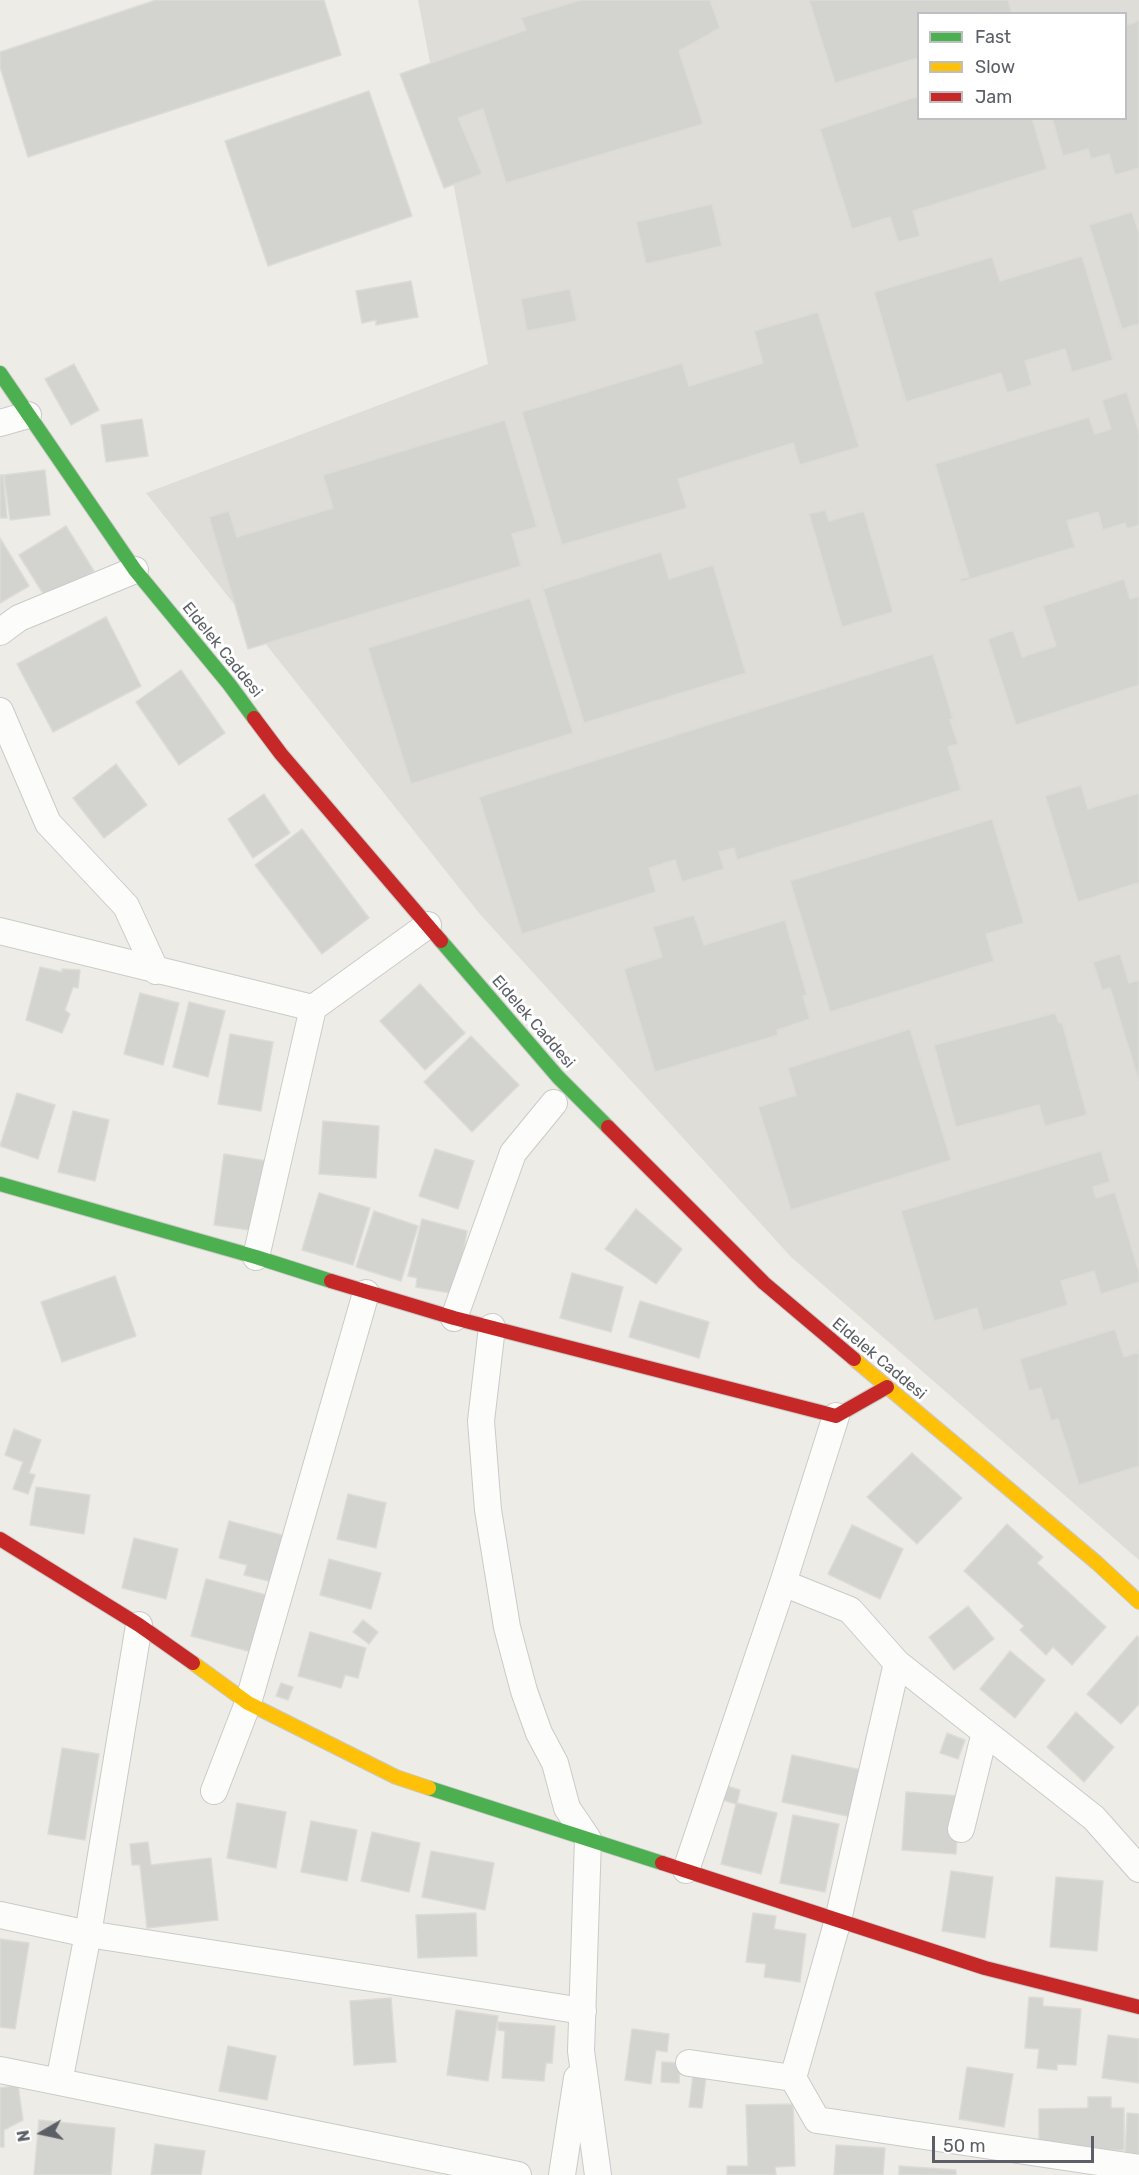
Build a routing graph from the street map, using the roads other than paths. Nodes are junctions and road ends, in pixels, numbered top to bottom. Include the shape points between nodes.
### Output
1 (0, 373) edge
2 (28, 415) junction
3 (0, 423) edge
4 (135, 570) junction
5 (0, 632) edge
6 (0, 711) edge
7 (428, 926) junction
8 (0, 932) edge
9 (156, 971) junction
10 (313, 1008) junction
11 (554, 1103) dead end
12 (0, 1184) edge
13 (256, 1257) junction
14 (366, 1293) junction
15 (454, 1318) junction
16 (492, 1327) junction
17 (887, 1387) junction
18 (836, 1416) junction
19 (0, 1539) edge
20 (783, 1583) junction
21 (1139, 1602) edge
22 (139, 1625) junction
23 (897, 1663) junction
24 (248, 1703) junction
25 (985, 1732) junction
26 (214, 1791) dead end
27 (961, 1828) dead end
28 (588, 1839) junction
29 (1139, 1869) edge
30 (686, 1870) junction
31 (0, 1915) edge
32 (838, 1920) junction
33 (88, 1934) junction
34 (1139, 2007) edge
35 (583, 2011) junction
36 (581, 2051) junction
37 (689, 2063) dead end
38 (0, 2070) edge
39 (793, 2078) junction
40 (59, 2082) junction
41 (1139, 2168) edge
42 (518, 2175) edge
43 (562, 2175) edge
44 (598, 2175) edge

1 - 2 street, Eldelek Caddesi
2 - 3 street
2 - 4 street, Eldelek Caddesi
4 - 5 street via 19,618
4 - 7 street, Eldelek Caddesi via 281,754
6 - 9 street via 48,823 126,906
7 - 10 street
7 - 17 street, Eldelek Caddesi via 558,1077 764,1283
8 - 9 street
9 - 10 street
10 - 13 street
11 - 15 street via 513,1153
12 - 13 street
13 - 14 street
14 - 15 street
14 - 24 street
15 - 16 street
16 - 18 street
16 - 28 street via 481,1421 488,1510 507,1627 524,1691 555,1763 567,1808
17 - 18 street
17 - 21 street, Eldelek Caddesi
18 - 20 street
19 - 22 street
20 - 23 street via 850,1610
20 - 30 street
22 - 24 street
22 - 33 street
23 - 25 street
23 - 32 street
24 - 26 street
24 - 28 street via 396,1777
25 - 27 street
25 - 29 street via 1094,1818
28 - 30 street
28 - 35 street
30 - 32 street
31 - 33 street
32 - 34 street via 986,1968
32 - 39 street
33 - 35 street
33 - 40 street
35 - 36 street
36 - 43 street
36 - 44 street
37 - 39 street
38 - 40 street
39 - 41 street via 817,2120
40 - 42 street

